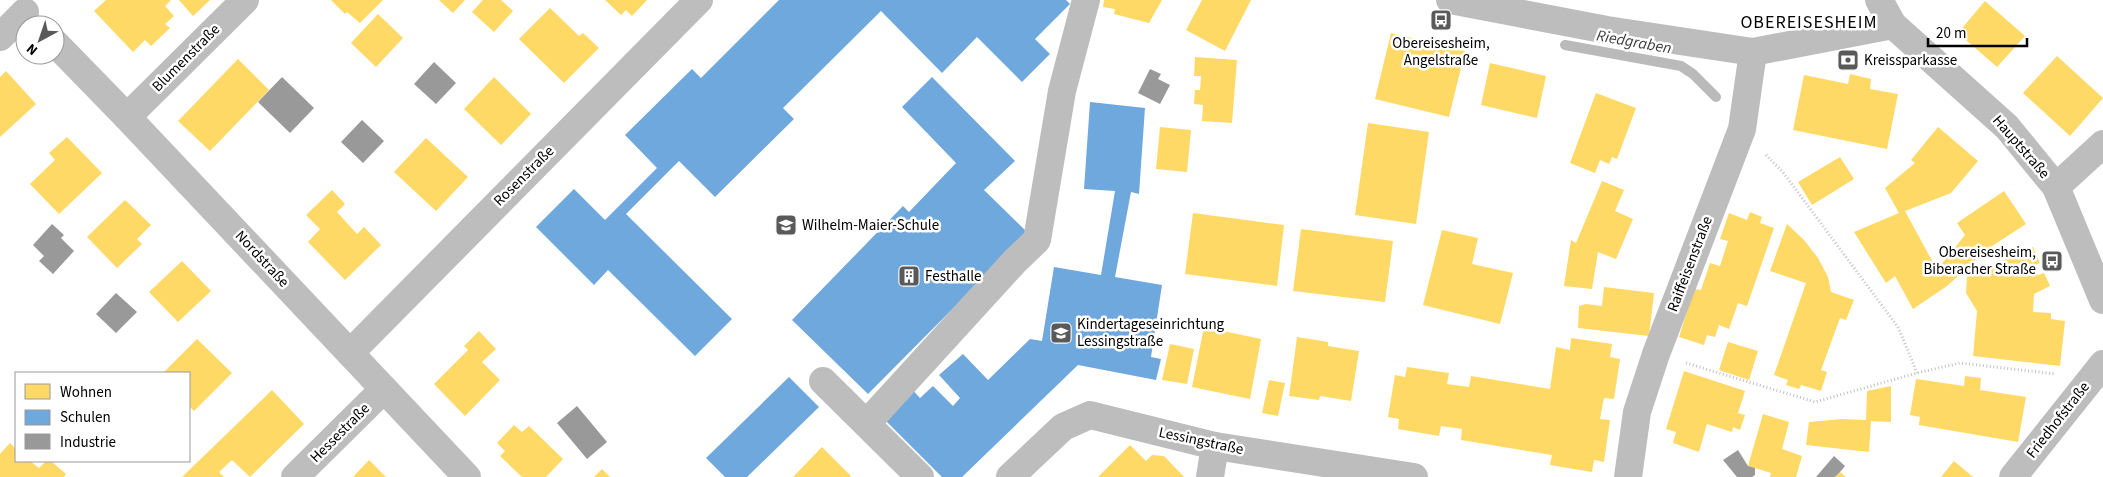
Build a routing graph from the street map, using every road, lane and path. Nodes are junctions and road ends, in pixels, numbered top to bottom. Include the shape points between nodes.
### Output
1 (245, 0) edge
2 (699, 0) edge
3 (1086, 0) edge
4 (1450, 0) edge
5 (1879, 0) edge
6 (25, 12) edge
7 (1893, 25) junction
8 (0, 37) edge
9 (1754, 52) junction
10 (65, 53) edge
11 (127, 116) junction
12 (1742, 128) junction
13 (2103, 144) edge
14 (2056, 187) junction
15 (2097, 268) edge
16 (2103, 300) edge
17 (350, 353) junction
18 (1656, 354) junction
19 (2097, 371) edge
20 (1917, 373) junction
21 (823, 381) dead end
22 (384, 389) junction
23 (867, 423) junction
24 (1215, 446) junction
25 (295, 477) edge
26 (467, 477) edge
27 (920, 477) edge
28 (1010, 477) edge
29 (1210, 477) edge
30 (1414, 477) edge
31 (1628, 477) edge
32 (2013, 477) edge

1 - 11 street, Blumenstraße
2 - 17 street, Rosenstraße
3 - 23 street via 1062,91 1037,240
4 - 9 street via 1608,30
5 - 7 street, Hauptstraße
6 - 8 street
7 - 9 street
7 - 14 street, Hauptstraße via 2007,127
9 - 12 street, Raiffeisenstraße
10 - 11 street, Nordstraße
11 - 17 street, Nordstraße
12 - 18 street, Raiffeisenstraße
12 - 20 path via 1782,172 1898,327
13 - 14 street
14 - 15 street, Hauptstraße
15 - 16 street, Hauptstraße
17 - 22 street, Nordstraße
18 - 20 path via 1815,402
18 - 31 street, Raiffeisenstraße via 1637,412
19 - 20 path via 1960,363
19 - 32 street, Friedhofstraße
21 - 23 street
22 - 25 street, Hessestraße
22 - 26 street, Nordstraße
23 - 27 street
24 - 28 street, Lessingstraße via 1090,415 1064,427
24 - 29 street
24 - 30 street, Lessingstraße

